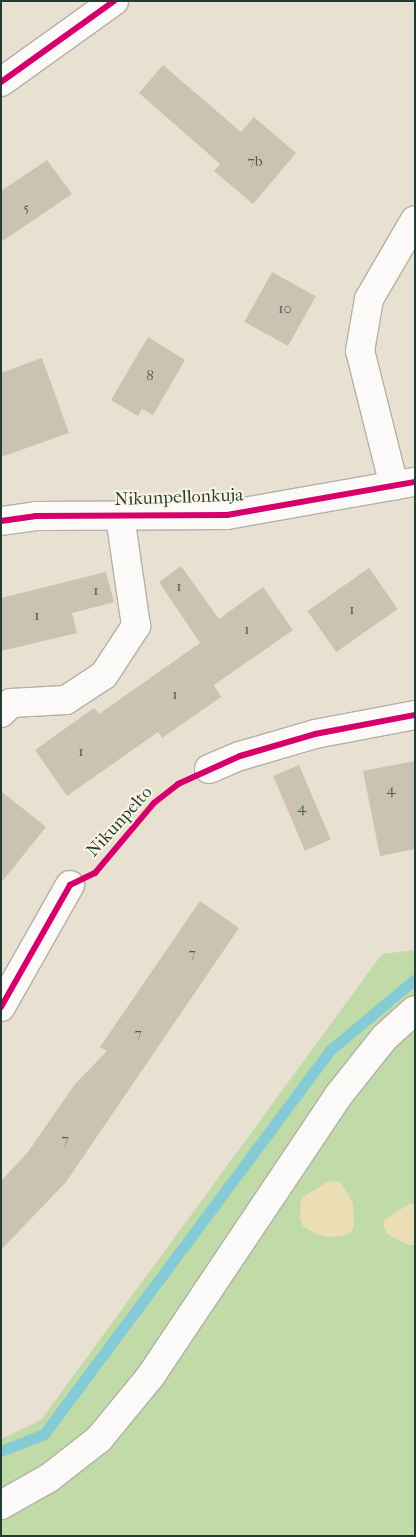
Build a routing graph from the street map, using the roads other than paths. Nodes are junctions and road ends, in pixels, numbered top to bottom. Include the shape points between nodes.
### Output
1 (114, 1) edge
2 (1, 82) edge
3 (415, 220) edge
4 (404, 484) edge
5 (120, 516) junction
6 (1, 521) edge
7 (1, 713) edge
8 (415, 715) edge
9 (209, 769) dead end
10 (70, 885) dead end
11 (1, 1007) edge
12 (415, 1010) edge
13 (1, 1505) edge

1 - 2 street
3 - 4 street via 369,299 360,352
4 - 5 street, Nikunpellonkuja via 227,515
5 - 6 street, Nikunpellonkuja via 35,516
5 - 7 street via 136,626 104,675 66,700 11,703
8 - 9 street via 315,734 240,756
10 - 11 street
12 - 13 street via 385,1037 338,1096 150,1377 98,1439 49,1478

